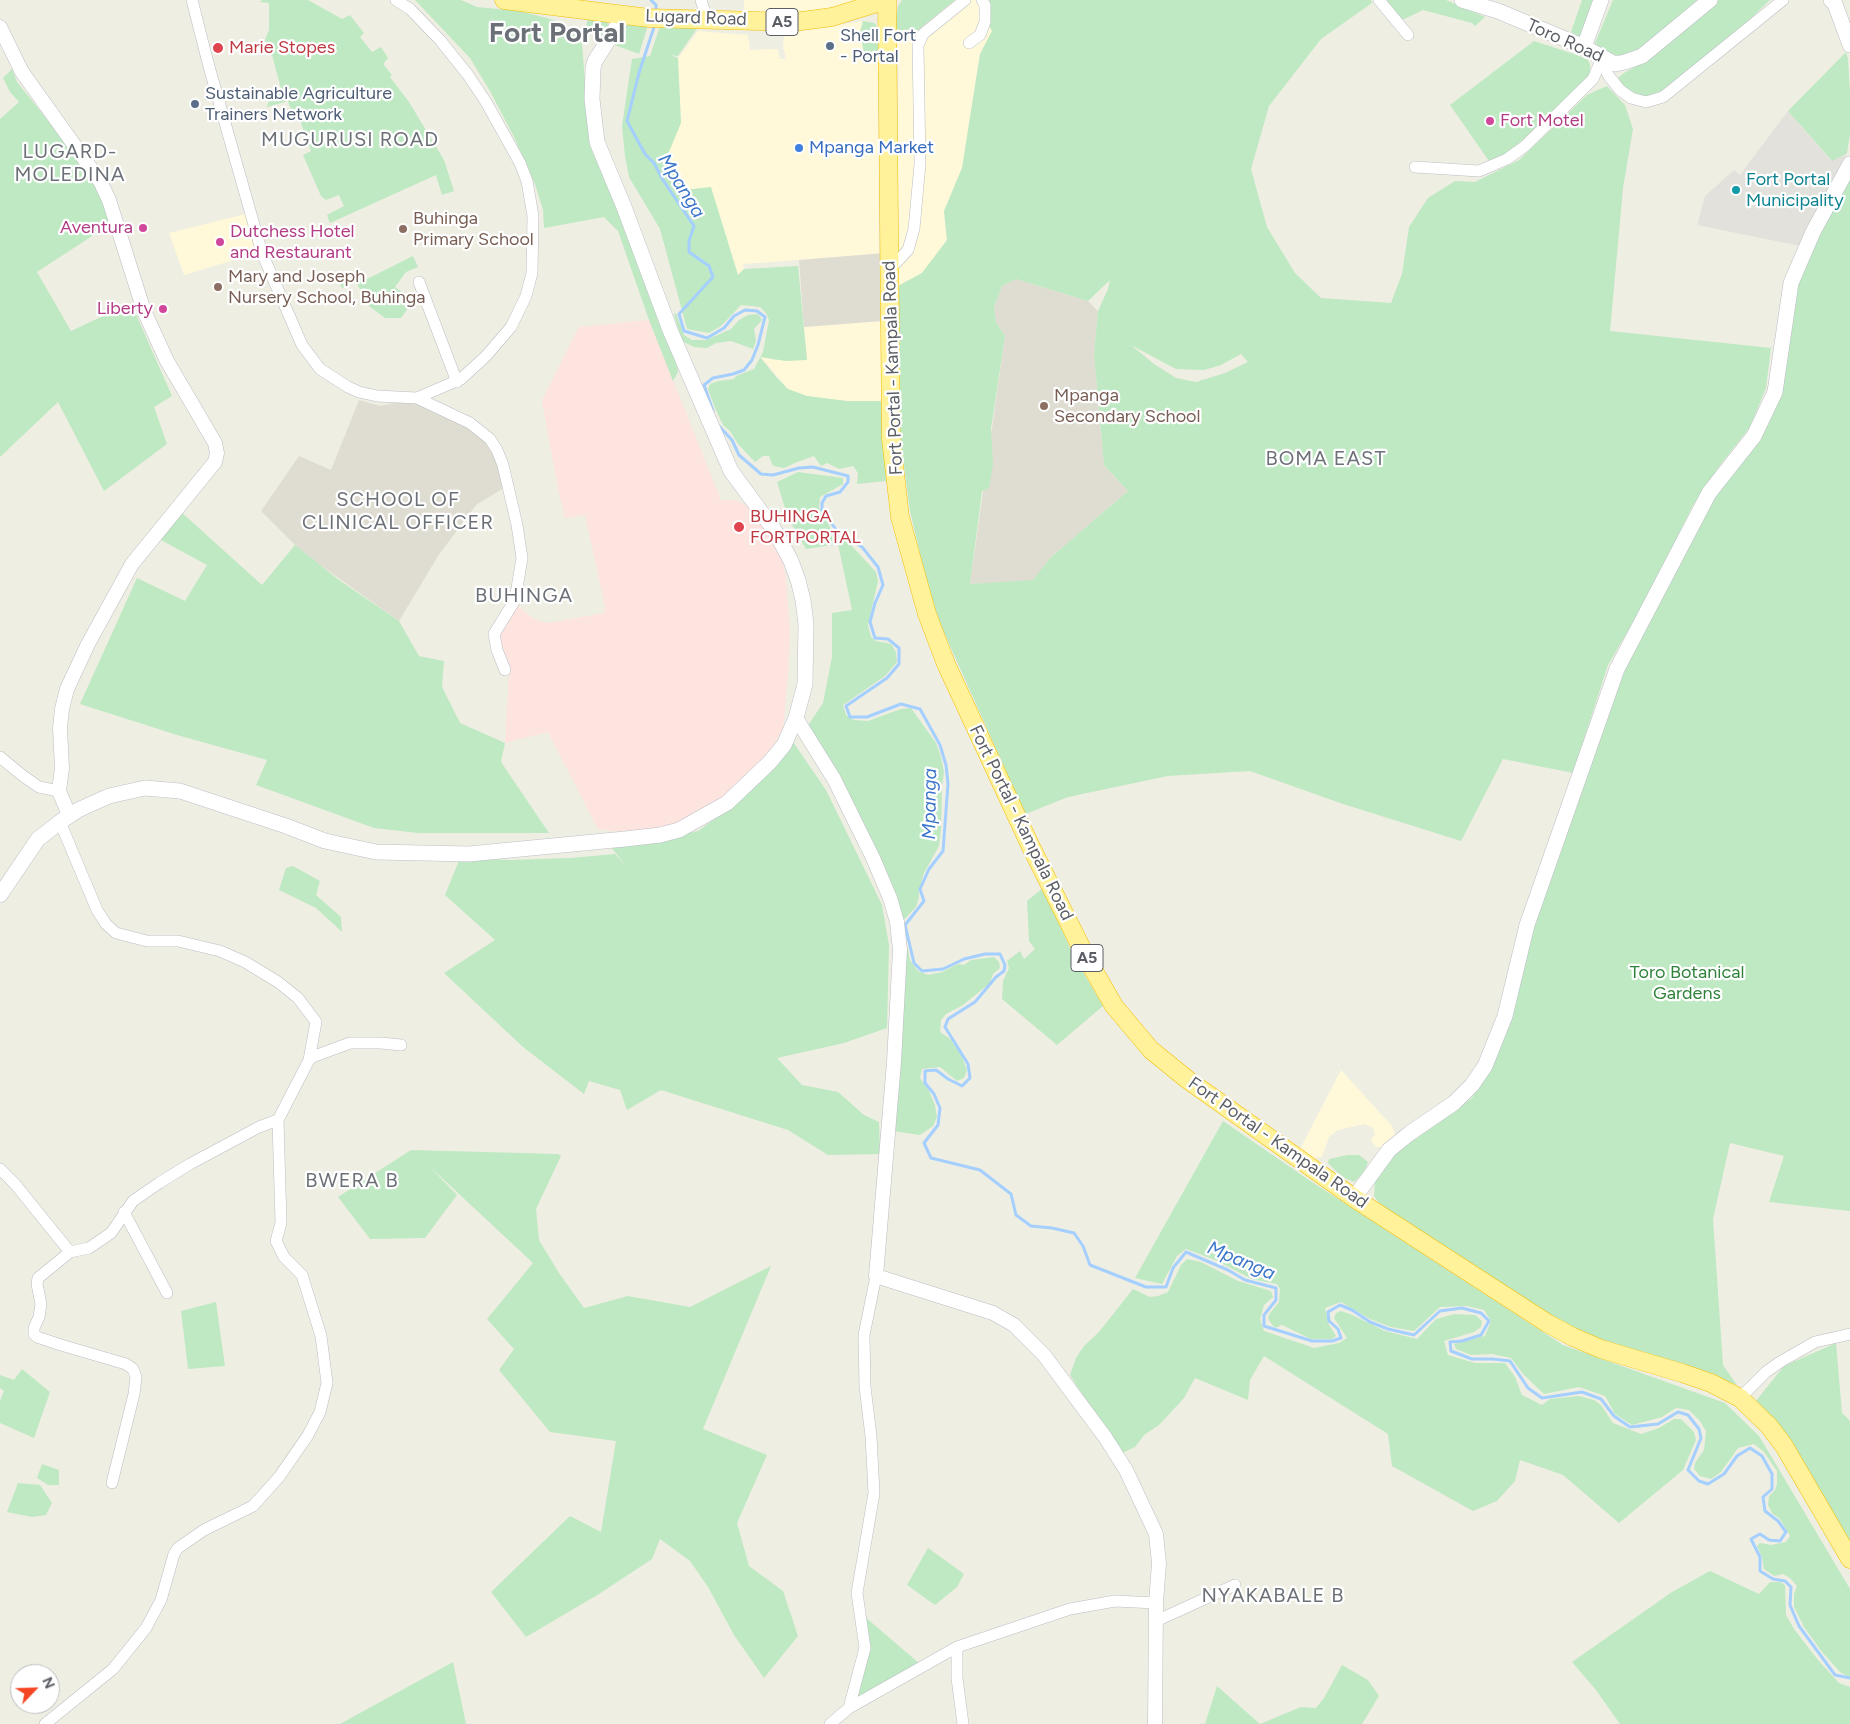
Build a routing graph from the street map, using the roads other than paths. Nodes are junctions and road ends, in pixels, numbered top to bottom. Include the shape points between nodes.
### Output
1 (192, 0) edge
2 (396, 0) edge
3 (504, 0) edge
4 (701, 0) edge
5 (888, 0) edge
6 (965, 0) edge
7 (982, 0) edge
8 (1379, 0) edge
9 (1462, 0) edge
10 (1601, 0) edge
11 (1710, 0) edge
12 (1783, 0) edge
13 (1833, 2) edge
14 (1850, 8) edge
15 (624, 15) junction
16 (707, 20) junction
17 (0, 27) edge
18 (1408, 35) dead end
19 (969, 43) dead end
20 (1850, 45) edge
21 (1584, 47) junction
22 (1602, 58) junction
23 (1850, 164) edge
24 (1415, 167) dead end
25 (890, 270) junction
26 (419, 282) dead end
27 (457, 382) junction
28 (417, 398) junction
29 (505, 670) dead end
30 (796, 718) junction
31 (0, 757) edge
32 (59, 791) junction
33 (69, 816) junction
34 (0, 895) edge
35 (401, 1045) dead end
36 (309, 1060) junction
37 (278, 1120) junction
38 (0, 1169) edge
39 (1354, 1198) junction
40 (124, 1212) junction
41 (70, 1252) junction
42 (876, 1276) junction
43 (167, 1293) dead end
44 (1850, 1334) edge
45 (1740, 1398) junction
46 (112, 1483) dead end
47 (1850, 1559) edge
48 (1235, 1585) dead end
49 (1156, 1603) junction
50 (1156, 1621) junction
51 (956, 1647) junction
52 (849, 1708) junction
53 (1158, 1723) edge
54 (45, 1724) edge
55 (830, 1724) edge
56 (963, 1724) edge

1 - 28 street via 262,253 302,345 320,369 348,387 377,396
2 - 27 street via 440,40 486,102 527,180 534,216 534,254 526,296 511,327
3 - 15 highway, Lugard Road / A5
4 - 16 street
5 - 16 highway, Lugard Road / A5 via 832,17 794,22
5 - 25 highway, Fort Portal - Kampala Road / A5
6 - 25 street via 923,34 918,45 920,164 914,229 908,250
7 - 19 street via 986,22 980,35
8 - 18 street
9 - 21 main road, Toro Road via 1498,11
10 - 21 main road
11 - 22 main road, Toro Road via 1642,56 1615,64
12 - 22 street via 1664,97 1646,102 1631,98 1608,75
13 - 14 main road
13 - 20 main road
15 - 16 highway, Lugard Road / A5
15 - 30 main road via 593,68 592,99 597,142 670,330 731,471 775,531 798,580 806,624 805,684
17 - 32 street via 22,72 100,181 144,311 217,454 215,462 132,564 67,689 60,728 62,768
21 - 22 main road, Toro Road
22 - 24 street via 1593,79 1507,159 1480,171
23 - 39 main road via 1813,232 1791,283 1771,402 1754,436 1705,500 1616,669 1527,925 1505,1016 1485,1066 1454,1104 1389,1150
25 - 39 highway, Fort Portal - Kampala Road / A5 via 891,438 900,517 927,614 946,664 1030,845 1114,1006 1151,1050
26 - 27 street
27 - 28 street
28 - 29 street via 470,423 490,439 502,465 522,558 515,600 494,634
30 - 33 main road via 784,745 727,803 679,830 634,838 469,854 376,852 325,841 180,791 145,788 109,796
30 - 42 street via 834,779 873,858 897,922 900,950 894,1062
31 - 32 street via 39,787
32 - 33 street
33 - 34 main road via 38,839
33 - 36 street via 97,910 106,924 116,934 146,941 178,941 220,951 246,962 278,982 298,998 316,1022
35 - 36 street via 350,1043
36 - 37 street
37 - 40 street via 190,1164 133,1201
37 - 54 street via 281,1223 276,1241 284,1257 302,1275 321,1336 327,1383 320,1412 280,1477 253,1506 204,1530 178,1548 161,1600 146,1628 113,1669
38 - 41 street
39 - 45 highway, Fort Portal - Kampala Road / A5 via 1573,1337 1601,1349 1711,1383
40 - 41 street via 111,1234 89,1248
40 - 43 street
41 - 46 street via 38,1278 40,1304 34,1334 133,1369 136,1378 134,1394
42 - 49 street via 993,1313 1014,1325 1044,1356 1105,1437 1142,1502 1156,1534 1159,1563
42 - 52 street via 864,1336 874,1493 858,1594 865,1648
44 - 45 street via 1815,1342 1780,1362
45 - 47 highway, Fort Portal - Kampala Road / A5 via 1784,1446
48 - 50 street
49 - 50 street
49 - 51 street via 1115,1601 1070,1609
50 - 53 street
51 - 52 street
51 - 56 street
52 - 55 street

